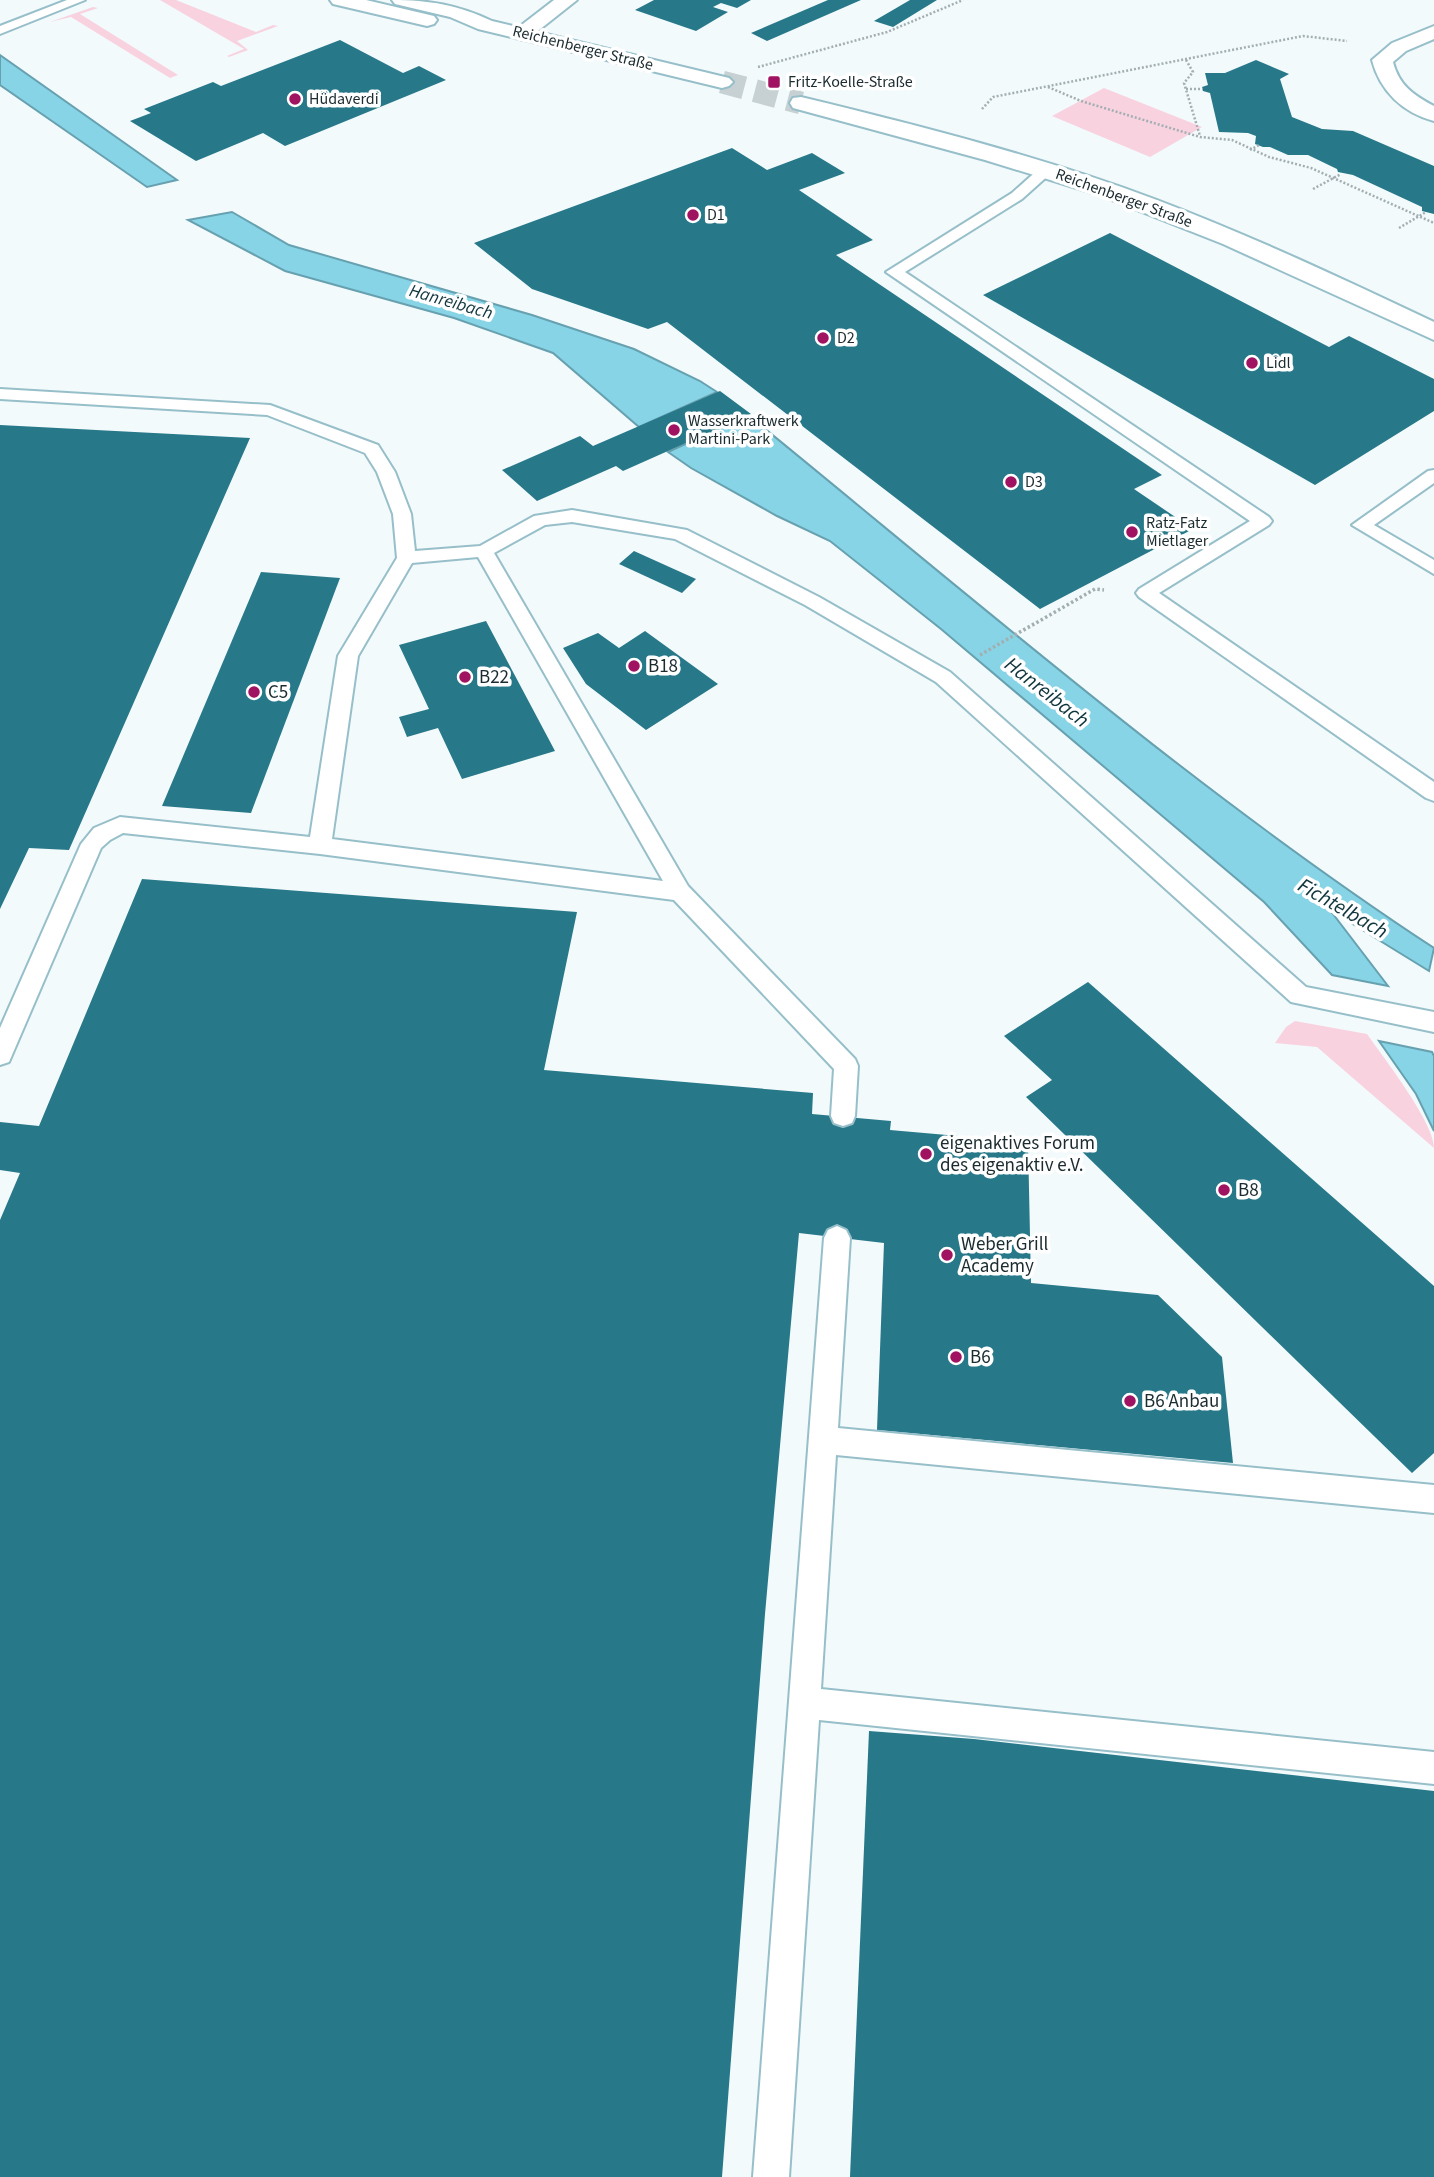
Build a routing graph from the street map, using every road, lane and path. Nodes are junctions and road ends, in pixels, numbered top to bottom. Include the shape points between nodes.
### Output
1 (79, 0) edge
2 (341, 0) edge
3 (402, 0) edge
4 (567, 0) edge
5 (963, 0) edge
6 (485, 25) junction
7 (0, 30) edge
8 (1434, 32) edge
9 (522, 34) junction
10 (1399, 47) junction
11 (777, 60) dead end
12 (1186, 60) junction
13 (722, 82) tunnel mouth
14 (1047, 86) junction
15 (1186, 89) junction
16 (1203, 89) dead end
17 (801, 103) tunnel mouth
18 (1434, 114) edge
19 (1200, 137) junction
20 (949, 141) junction
21 (1259, 145) dead end
22 (1249, 150) junction
23 (1046, 170) junction
24 (1341, 174) dead end
25 (1334, 178) junction
26 (1313, 189) dead end
27 (1426, 212) dead end
28 (1418, 216) junction
29 (1434, 223) edge
30 (1399, 228) dead end
31 (1434, 332) edge
32 (0, 394) edge
33 (1434, 475) edge
34 (484, 551) junction
35 (406, 558) junction
36 (1434, 568) edge
37 (1146, 593) junction
38 (970, 661) dead end
39 (1434, 793) edge
40 (320, 846) junction
41 (680, 892) junction
42 (1424, 1020) edge
43 (0, 1055) edge
44 (843, 1116) dead end
45 (837, 1238) dead end
46 (823, 1440) junction
47 (1434, 1499) edge
48 (804, 1703) junction
49 (1434, 1768) edge
50 (771, 2177) edge

1 - 7 lane
2 - 6 street, Reichenberger Straße via 441,24
3 - 6 street, Reichenberger Straße via 456,12
4 - 9 street
5 - 11 path via 887,33
6 - 9 street, Reichenberger Straße
8 - 10 street
9 - 13 street, Reichenberger Straße
10 - 12 path via 1303,36
10 - 18 street via 1382,60 1386,80 1412,104
12 - 14 path
12 - 15 path via 1193,72 1184,83
14 - 19 path
14 - 20 path via 993,97
15 - 16 path
15 - 19 path
17 - 20 street, Reichenberger Straße
19 - 22 path via 1232,140
20 - 23 street, Reichenberger Straße
21 - 22 path
22 - 25 path
23 - 31 street, Reichenberger Straße via 1223,235
23 - 37 lane via 1017,196 894,272 1263,521
24 - 25 path
25 - 26 path
25 - 28 path
27 - 28 path
28 - 29 path
28 - 30 path
32 - 35 lane via 270,410 335,433 372,449 386,472 402,514
33 - 36 lane via 1361,526
34 - 35 lane
34 - 41 lane
34 - 42 lane via 540,520 572,516 680,534 812,601 943,677 1299,995
35 - 40 lane via 348,656
37 - 38 path via 1096,589
37 - 39 lane
40 - 41 lane
40 - 43 lane via 120,825 102,834 92,844
41 - 44 lane via 846,1066
45 - 46 lane
46 - 47 lane
46 - 48 lane
48 - 49 lane
48 - 50 lane

